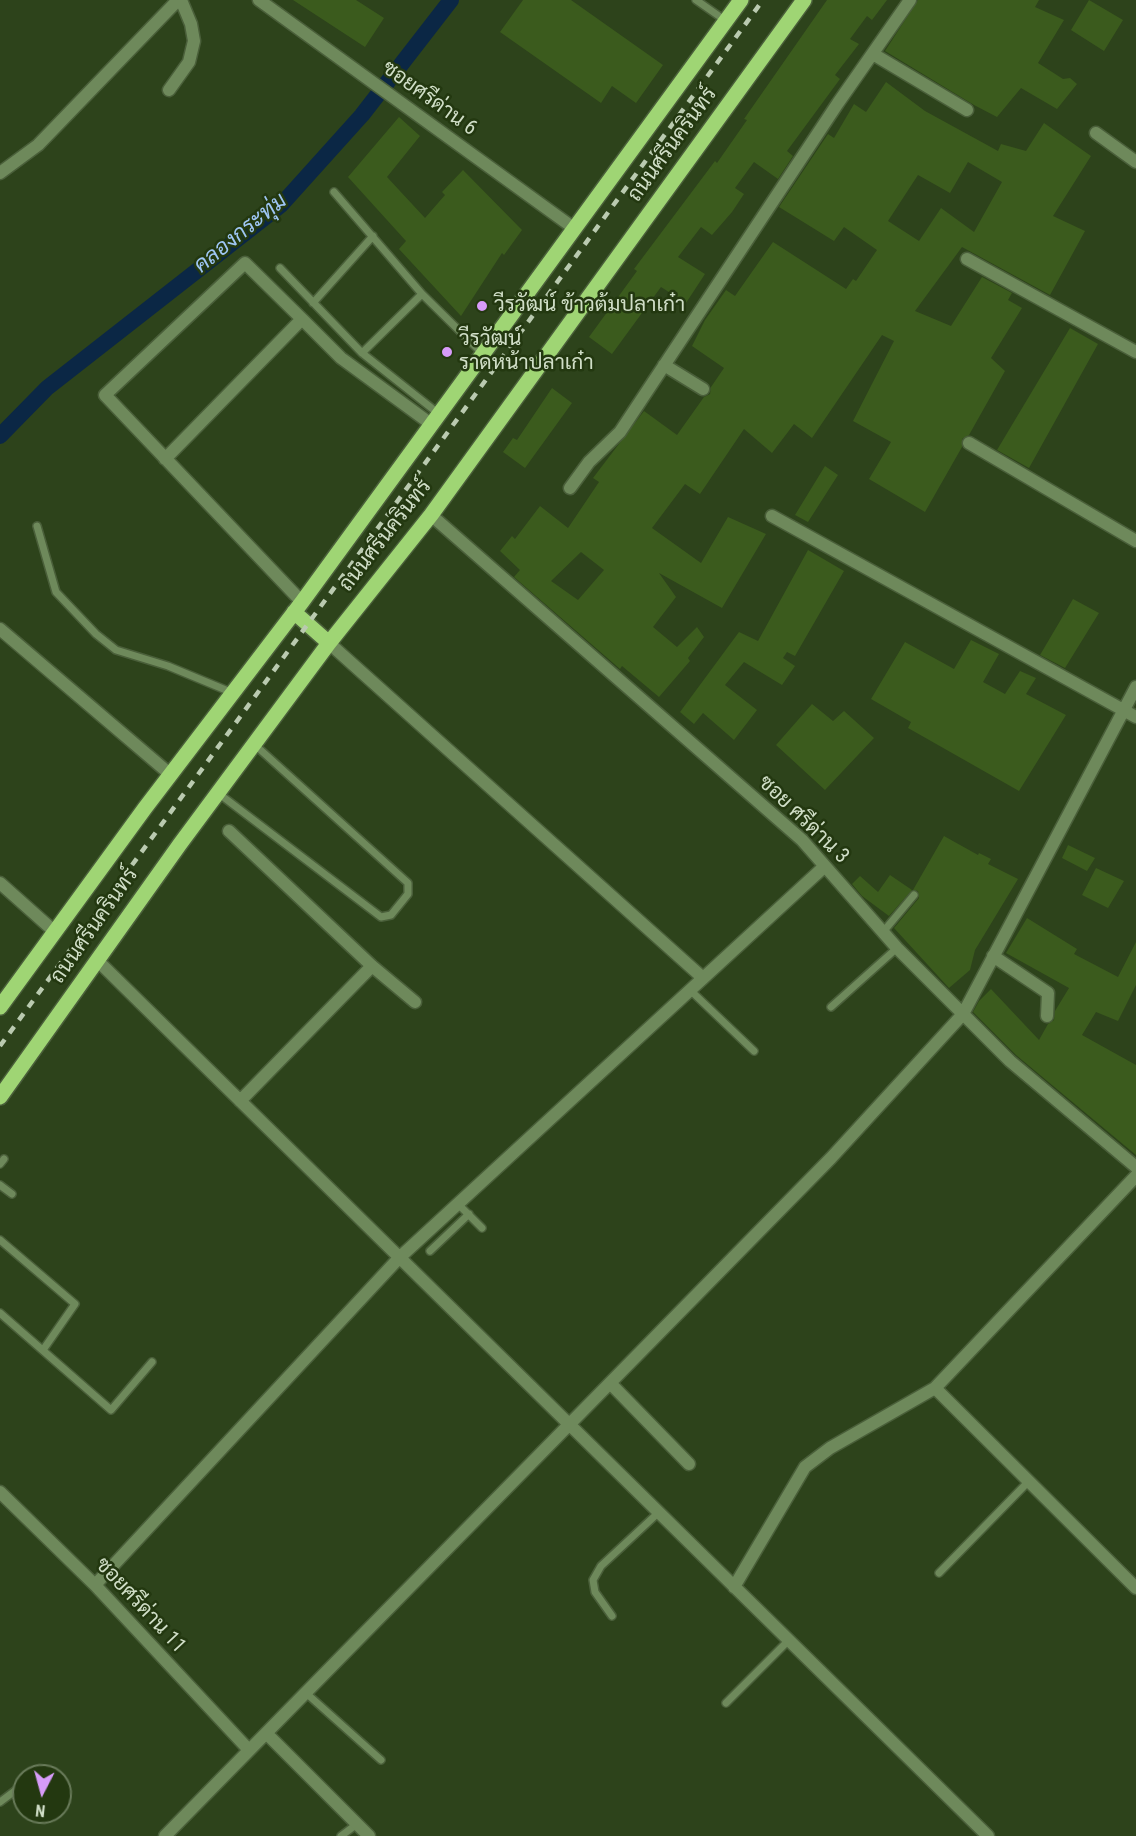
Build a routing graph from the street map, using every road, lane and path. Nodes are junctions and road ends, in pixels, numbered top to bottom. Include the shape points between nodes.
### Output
1 (179, 0) edge
2 (259, 0) edge
3 (696, 0) edge
4 (804, 0) edge
5 (910, 0) edge
6 (735, 2) edge
7 (726, 21) junction
8 (873, 54) junction
9 (169, 90) dead end
10 (967, 110) dead end
11 (1096, 133) dead end
12 (1136, 162) edge
13 (0, 173) edge
14 (334, 192) dead end
15 (575, 229) junction
16 (373, 236) junction
17 (967, 259) dead end
18 (280, 268) dead end
19 (422, 294) junction
20 (313, 303) junction
21 (302, 318) junction
22 (362, 352) junction
23 (1136, 352) edge
24 (483, 354) junction
25 (664, 365) junction
26 (703, 389) dead end
27 (435, 419) junction
28 (969, 443) dead end
29 (165, 459) junction
30 (570, 488) dead end
31 (430, 515) junction
32 (772, 516) dead end
33 (37, 526) dead end
34 (1136, 541) edge
35 (298, 607) junction
36 (0, 629) edge
37 (329, 643) junction
38 (1136, 687) edge
39 (233, 693) junction
40 (1123, 710) junction
41 (1136, 717) edge
42 (255, 745) junction
43 (171, 775) junction
44 (218, 793) junction
45 (229, 831) dead end
46 (825, 866) junction
47 (0, 883) edge
48 (914, 895) dead end
49 (56, 932) junction
50 (883, 932) junction
51 (897, 948) junction
52 (993, 957) junction
53 (97, 960) junction
54 (372, 966) junction
55 (703, 978) junction
56 (690, 990) junction
57 (415, 1002) dead end
58 (0, 1007) edge
59 (831, 1007) dead end
60 (963, 1014) junction
61 (1047, 1016) dead end
62 (754, 1051) dead end
63 (0, 1096) edge
64 (240, 1101) junction
65 (1136, 1167) edge
66 (1136, 1176) edge
67 (0, 1185) edge
68 (12, 1194) dead end
69 (458, 1204) junction
70 (468, 1214) junction
71 (482, 1228) dead end
72 (0, 1240) edge
73 (430, 1251) dead end
74 (399, 1258) junction
75 (0, 1313) edge
76 (43, 1350) junction
77 (152, 1362) dead end
78 (610, 1383) junction
79 (935, 1388) junction
80 (568, 1426) junction
81 (688, 1464) dead end
82 (1029, 1481) junction
83 (0, 1491) edge
84 (658, 1513) junction
85 (939, 1574) dead end
86 (94, 1585) junction
87 (734, 1587) junction
88 (1136, 1588) edge
89 (612, 1616) dead end
90 (788, 1641) junction
91 (306, 1693) junction
92 (726, 1703) dead end
93 (266, 1733) junction
94 (249, 1750) junction
95 (381, 1760) dead end
96 (357, 1824) junction
97 (165, 1836) edge
98 (341, 1836) edge
99 (369, 1836) edge
100 (988, 1836) edge

1 - 9 street via 192,24 194,41 189,62
1 - 13 street via 38,145
2 - 15 street, ซอยศรีด่าน 6
3 - 7 lane
4 - 31 main road, ถนนศรีนครินทร์
5 - 8 street
6 - 7 main road, ถนนศรีนครินทร์
7 - 15 main road, ถนนศรีนครินทร์
8 - 10 street
8 - 25 street
11 - 12 street
14 - 16 lane
15 - 24 main road, ถนนศรีนครินทร์
16 - 19 lane
16 - 20 lane
17 - 23 street
18 - 20 lane
19 - 22 lane
19 - 24 lane
20 - 22 lane
21 - 27 street via 341,358
21 - 29 street
21 - 29 street via 245,263 105,395
22 - 27 lane
24 - 27 main road, ถนนศรีนครินทร์
25 - 26 street
25 - 30 street via 620,432 588,462
27 - 35 main road, ถนนศรีนครินทร์
28 - 34 street
29 - 35 street
31 - 37 main road, ถนนศรีนครินทร์
31 - 46 street, ซอย ศรีด่าน 3 via 802,840
32 - 40 street
33 - 39 lane via 56,592 96,634 116,650
35 - 37 main road
35 - 39 main road, ถนนศรีนครินทร์
36 - 43 street
37 - 42 main road, ถนนศรีนครินทร์
37 - 55 street
38 - 40 street
39 - 43 main road, ถนนศรีนครินทร์
40 - 41 street
40 - 52 street
42 - 44 main road, ถนนศรีนครินทร์
42 - 44 lane via 408,883 408,894 392,915 381,917
43 - 49 main road, ถนนศรีนครินทร์
44 - 53 main road, ถนนศรีนครินทร์
45 - 54 street
46 - 50 street, ซอย ศรีด่าน 3
46 - 55 street
47 - 49 street
48 - 50 lane
49 - 58 main road, ถนนศรีนครินทร์
50 - 51 street, ซอย ศรีด่าน 3
51 - 59 lane
51 - 60 street, ซอย ศรีด่าน 3
52 - 60 street
52 - 61 street via 1048,993
53 - 63 main road, ถนนศรีนครินทร์
53 - 64 street
54 - 57 street
54 - 64 street
55 - 56 street
56 - 62 lane
56 - 69 street
60 - 65 street, ซอย ศรีด่าน 3 via 1010,1061
60 - 78 street via 831,1158
64 - 74 street
66 - 79 street
67 - 68 lane
69 - 70 lane
69 - 74 street
70 - 71 lane
70 - 73 lane
72 - 76 lane via 75,1304
74 - 80 street
74 - 86 street
75 - 76 lane
76 - 77 lane via 111,1410
78 - 80 street
78 - 81 street
79 - 82 street
79 - 87 street via 830,1448 805,1467
80 - 84 street
80 - 91 street
82 - 85 lane
82 - 88 street
83 - 86 street, ซอยศรีด่าน 11
84 - 87 street
84 - 89 lane via 601,1566 593,1580 595,1592
86 - 94 street, ซอยศรีด่าน 11
87 - 90 street
90 - 92 lane
90 - 100 street
91 - 93 street
91 - 95 lane
93 - 94 street
93 - 96 street
94 - 97 street
96 - 98 lane
96 - 99 street

